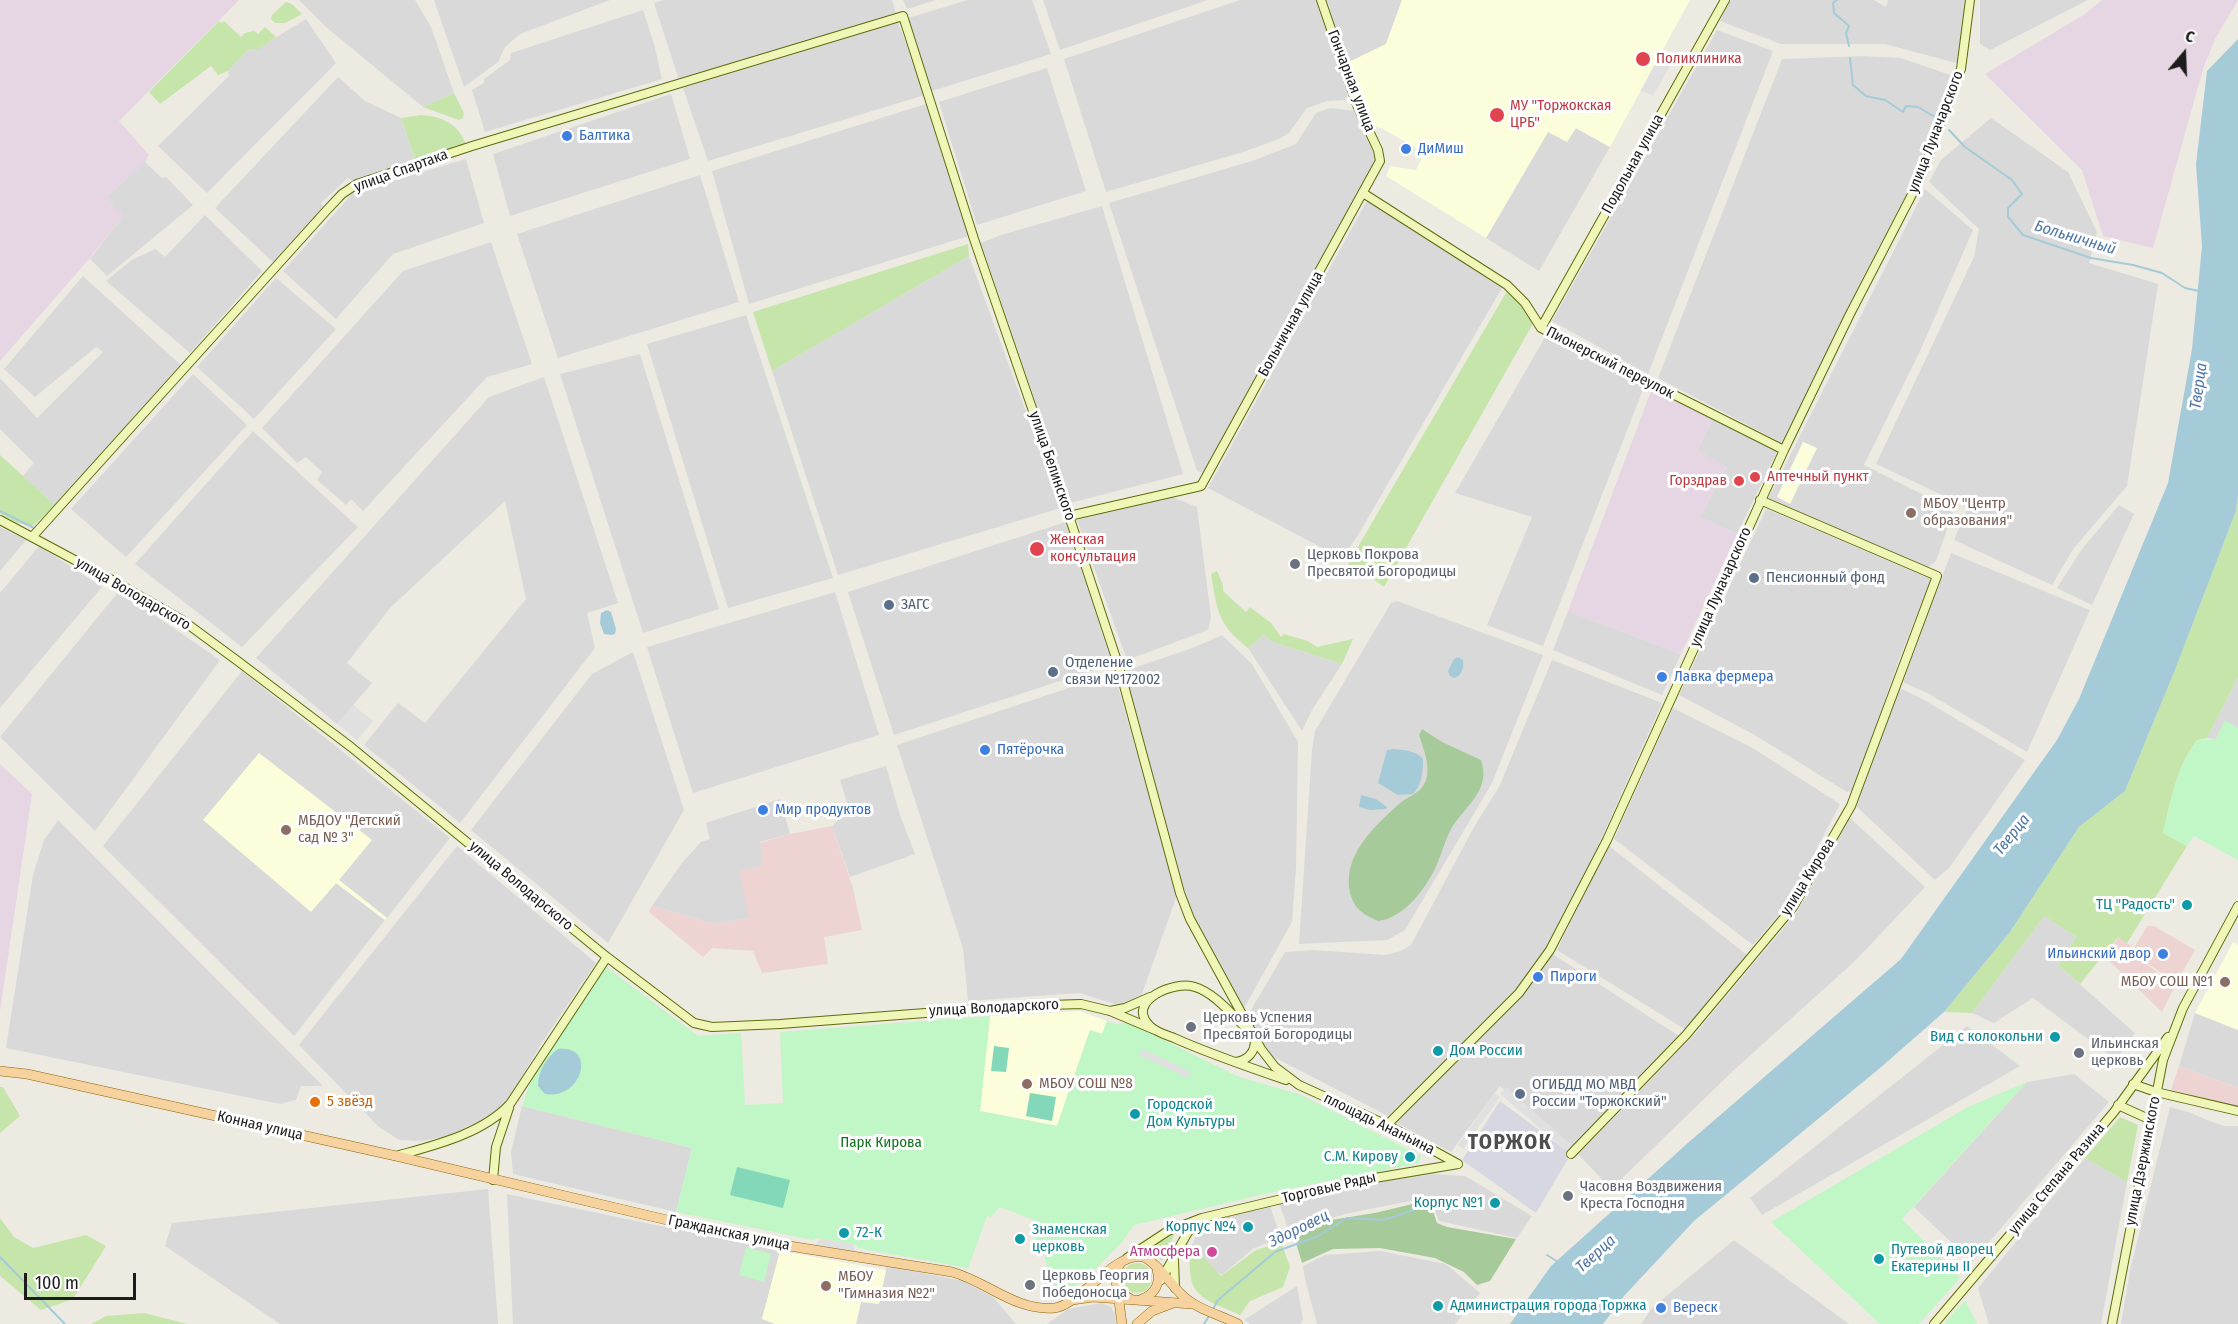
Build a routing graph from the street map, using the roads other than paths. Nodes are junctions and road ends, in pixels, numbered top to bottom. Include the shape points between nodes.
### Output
1 (1321, 0) edge
2 (1725, 0) edge
3 (1970, 0) edge
4 (903, 16) joint
5 (1380, 161) joint
6 (1364, 193) junction
7 (1541, 328) junction
8 (1784, 450) junction
9 (1760, 500) junction
10 (1069, 516) junction
11 (0, 520) edge
12 (33, 536) junction
13 (2238, 906) edge
14 (607, 957) junction
15 (1153, 996) junction
16 (1110, 1011) junction
17 (1243, 1015) joint
18 (2174, 1029) junction
19 (1155, 1030) junction
20 (1254, 1035) junction
21 (1236, 1062) junction
22 (0, 1071) edge
23 (2133, 1084) junction
24 (1299, 1085) junction
25 (2156, 1092) junction
26 (510, 1104) junction
27 (2118, 1105) junction
28 (2238, 1111) edge
29 (2151, 1120) junction
30 (1387, 1125) junction
31 (1571, 1154) dead end
32 (396, 1156) junction
33 (1458, 1164) joint
34 (493, 1180) junction
35 (1202, 1218) junction
36 (1175, 1256) junction
37 (1124, 1260) junction
38 (1154, 1265) junction
39 (1164, 1275) junction
40 (1116, 1283) junction
41 (1175, 1288) junction
42 (1155, 1289) junction
43 (1119, 1299) junction
44 (1140, 1300) junction
45 (1179, 1302) junction
46 (1063, 1305) junction
47 (1196, 1305) junction
48 (1122, 1324) edge
49 (1136, 1324) edge
50 (1238, 1324) edge
51 (1935, 1324) edge
52 (2112, 1324) edge

1 - 5 street, Гончарная улица
2 - 7 street, Подольная улица
3 - 8 street, улица Луначарского via 1960,69 1920,179
4 - 10 street, улица Белинского
4 - 12 street, улица Спартака via 357,184 336,200
5 - 6 street, Больничная улица
6 - 7 street, Пионерский переулок via 1507,285
6 - 10 street, Больничная улица via 1201,486
7 - 8 street, Пионерский переулок
8 - 9 street, улица Луначарского
9 - 30 street, улица Луначарского via 1607,840 1550,950 1519,993
9 - 31 street, улица Кирова via 1937,576 1851,806 1793,907 1686,1035
10 - 17 street, улица Белинского via 1119,667 1180,893 1190,919
11 - 12 street, улица Володарского
12 - 14 street, улица Володарского via 182,620 351,747
13 - 18 street, улица Дзержинского
14 - 16 street, улица Володарского via 691,1021 709,1027 1018,1006 1082,1004
14 - 26 street, Конная улица
15 - 16 street
15 - 19 street via 1144,1012
15 - 20 street, площадь Ананьина via 1174,985 1198,987
16 - 19 street, улица Володарского
17 - 20 street, площадь Ананьина
18 - 23 street, улица Степана Разина
18 - 25 street, улица Дзержинского
19 - 21 street, площадь Ананьина
20 - 21 street via 1253,1052
20 - 24 street, площадь Ананьина via 1275,1067
21 - 24 street, площадь Ананьина
22 - 32 main road, Конная улица
23 - 25 street
23 - 27 street, улица Степана Разина
24 - 30 street, площадь Ананьина
25 - 28 street
25 - 29 street, улица Дзержинского
26 - 32 street, Конная улица via 496,1118 478,1127
26 - 34 street, Конная улица via 496,1147
27 - 29 street
27 - 51 street, улица Степана Разина
29 - 52 street, улица Дзержинского
30 - 33 street, площадь Ананьина
32 - 34 main road, Гражданская улица
33 - 35 street, Торговые Ряды via 1357,1181
34 - 46 main road, Гражданская улица via 777,1244 952,1272 1021,1304 1042,1308
35 - 36 street
35 - 37 street, Торговые Ряды via 1161,1234
36 - 39 street
36 - 41 street
37 - 38 main road via 1140,1256
37 - 40 main road via 1116,1272
37 - 46 main road
38 - 39 main road
38 - 42 main road via 1158,1276
39 - 41 main road
39 - 42 street
40 - 43 main road
40 - 44 main road via 1121,1292
41 - 47 main road
42 - 44 main road
43 - 44 main road, Гражданская улица
43 - 46 main road, Гражданская улица via 1084,1298
43 - 48 main road
44 - 45 main road, Гражданская улица
44 - 49 main road
45 - 47 main road, Гражданская улица
45 - 49 main road via 1152,1311
47 - 50 main road

